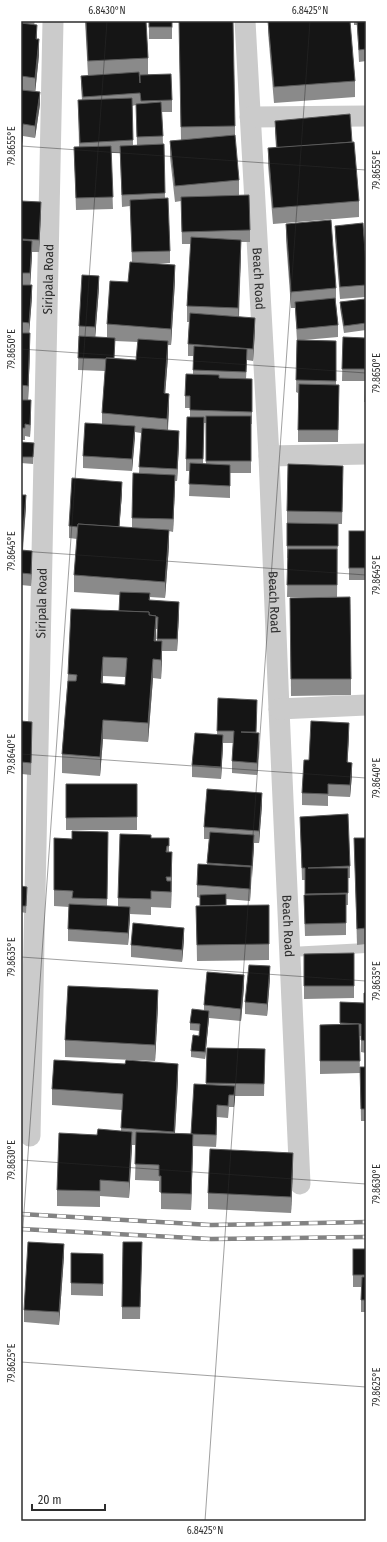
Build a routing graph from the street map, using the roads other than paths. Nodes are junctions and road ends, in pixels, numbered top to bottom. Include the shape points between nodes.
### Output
1 (52, 21) edge
2 (244, 21) edge
3 (366, 116) edge
4 (250, 117) junction
5 (366, 454) edge
6 (269, 456) junction
7 (366, 705) edge
8 (279, 709) junction
9 (366, 948) edge
10 (290, 952) junction
11 (30, 1136) dead end
12 (300, 1184) dead end

1 - 11 street, Siripala Road
2 - 4 street, Beach Road
3 - 4 street
4 - 6 street, Beach Road
5 - 6 street
6 - 8 street, Beach Road
7 - 8 street
8 - 10 street, Beach Road
9 - 10 lane
10 - 12 street, Beach Road

